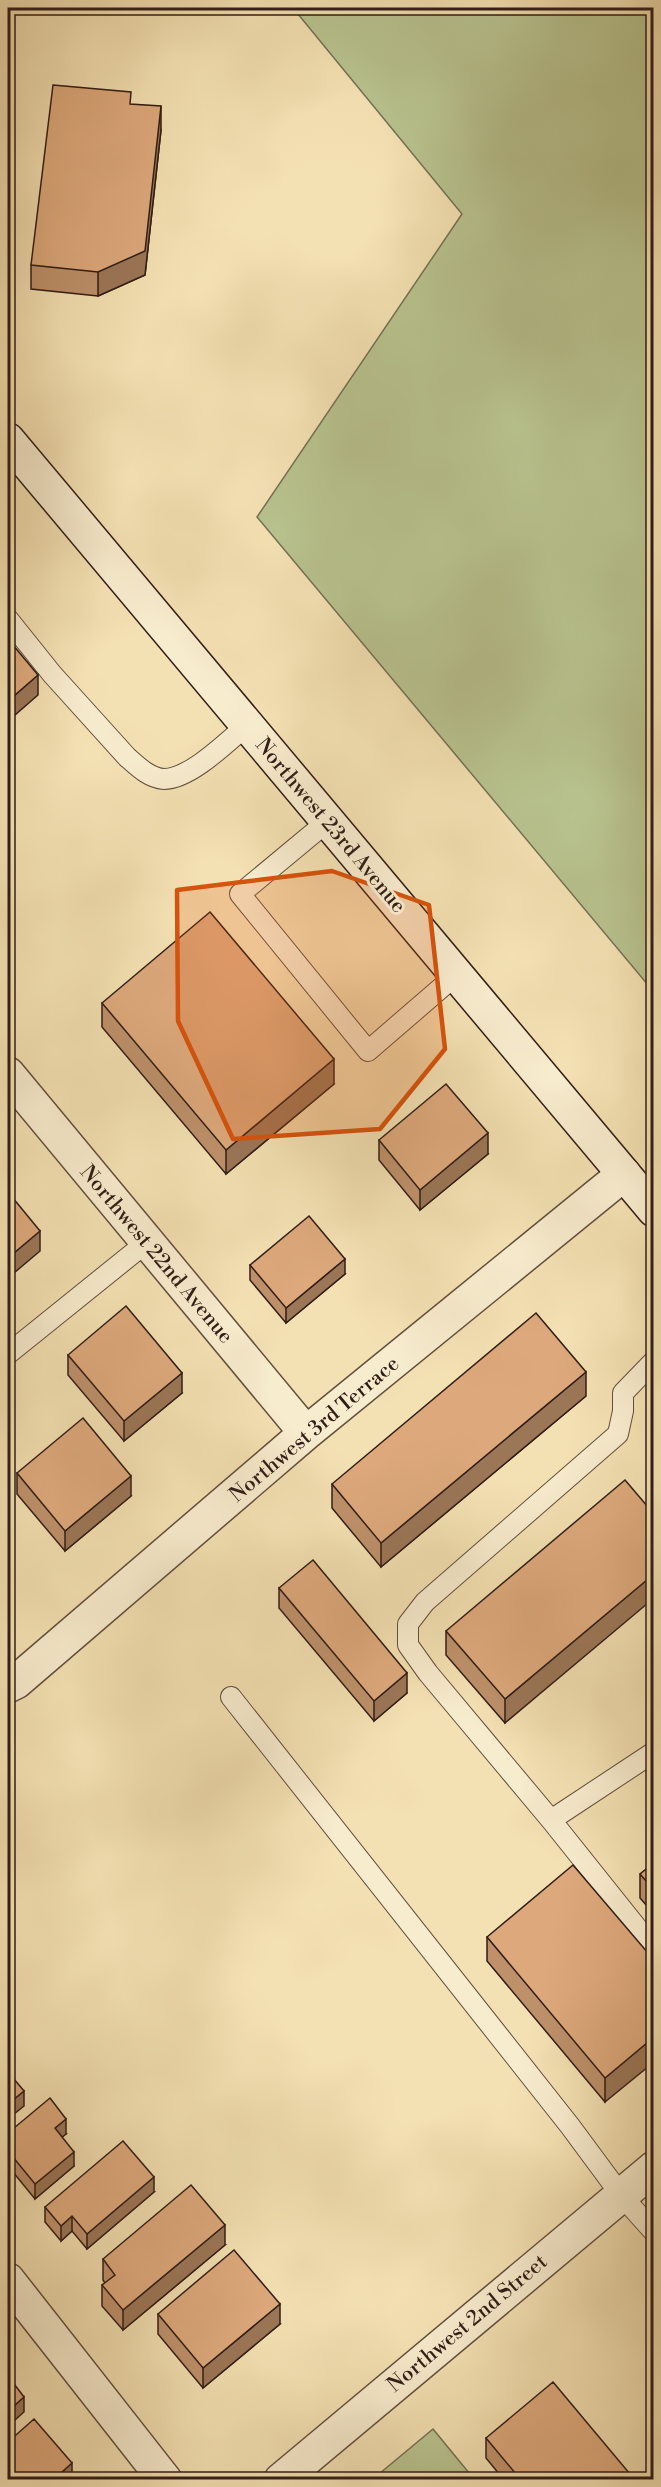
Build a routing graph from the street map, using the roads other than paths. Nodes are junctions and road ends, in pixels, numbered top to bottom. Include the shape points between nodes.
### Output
1 (8, 440) edge
2 (8, 619) edge
3 (247, 725) junction
4 (328, 821) junction
5 (456, 975) junction
6 (8, 1074) edge
7 (624, 1174) junction
8 (654, 1210) edge
9 (147, 1242) junction
10 (8, 1354) edge
11 (654, 1361) edge
12 (306, 1433) junction
13 (8, 1686) edge
14 (231, 1697) dead end
15 (654, 1752) edge
16 (551, 1820) junction
17 (654, 1949) edge
18 (654, 2168) edge
19 (621, 2194) junction
20 (654, 2232) edge
21 (8, 2280) edge
22 (165, 2480) edge
23 (281, 2480) edge

1 - 3 street, Northwest 23rd Avenue
2 - 3 lane via 127,757 154,776 163,779 188,771
3 - 4 street, Northwest 23rd Avenue
4 - 5 street, Northwest 23rd Avenue
4 - 5 lane via 240,894 368,1051
5 - 7 street, Northwest 23rd Avenue
6 - 9 street, Northwest 22nd Avenue
7 - 8 street, Northwest 23rd Avenue
7 - 12 street, Northwest 3rd Terrace
9 - 10 lane
9 - 12 street, Northwest 22nd Avenue
11 - 16 lane via 623,1393 618,1434 425,1602 408,1624 408,1645 428,1673
12 - 13 street, Northwest 3rd Terrace
14 - 19 lane
15 - 16 lane
16 - 17 lane
18 - 19 street, Northwest 2nd Street
19 - 20 lane
19 - 23 street, Northwest 2nd Street
21 - 22 street

